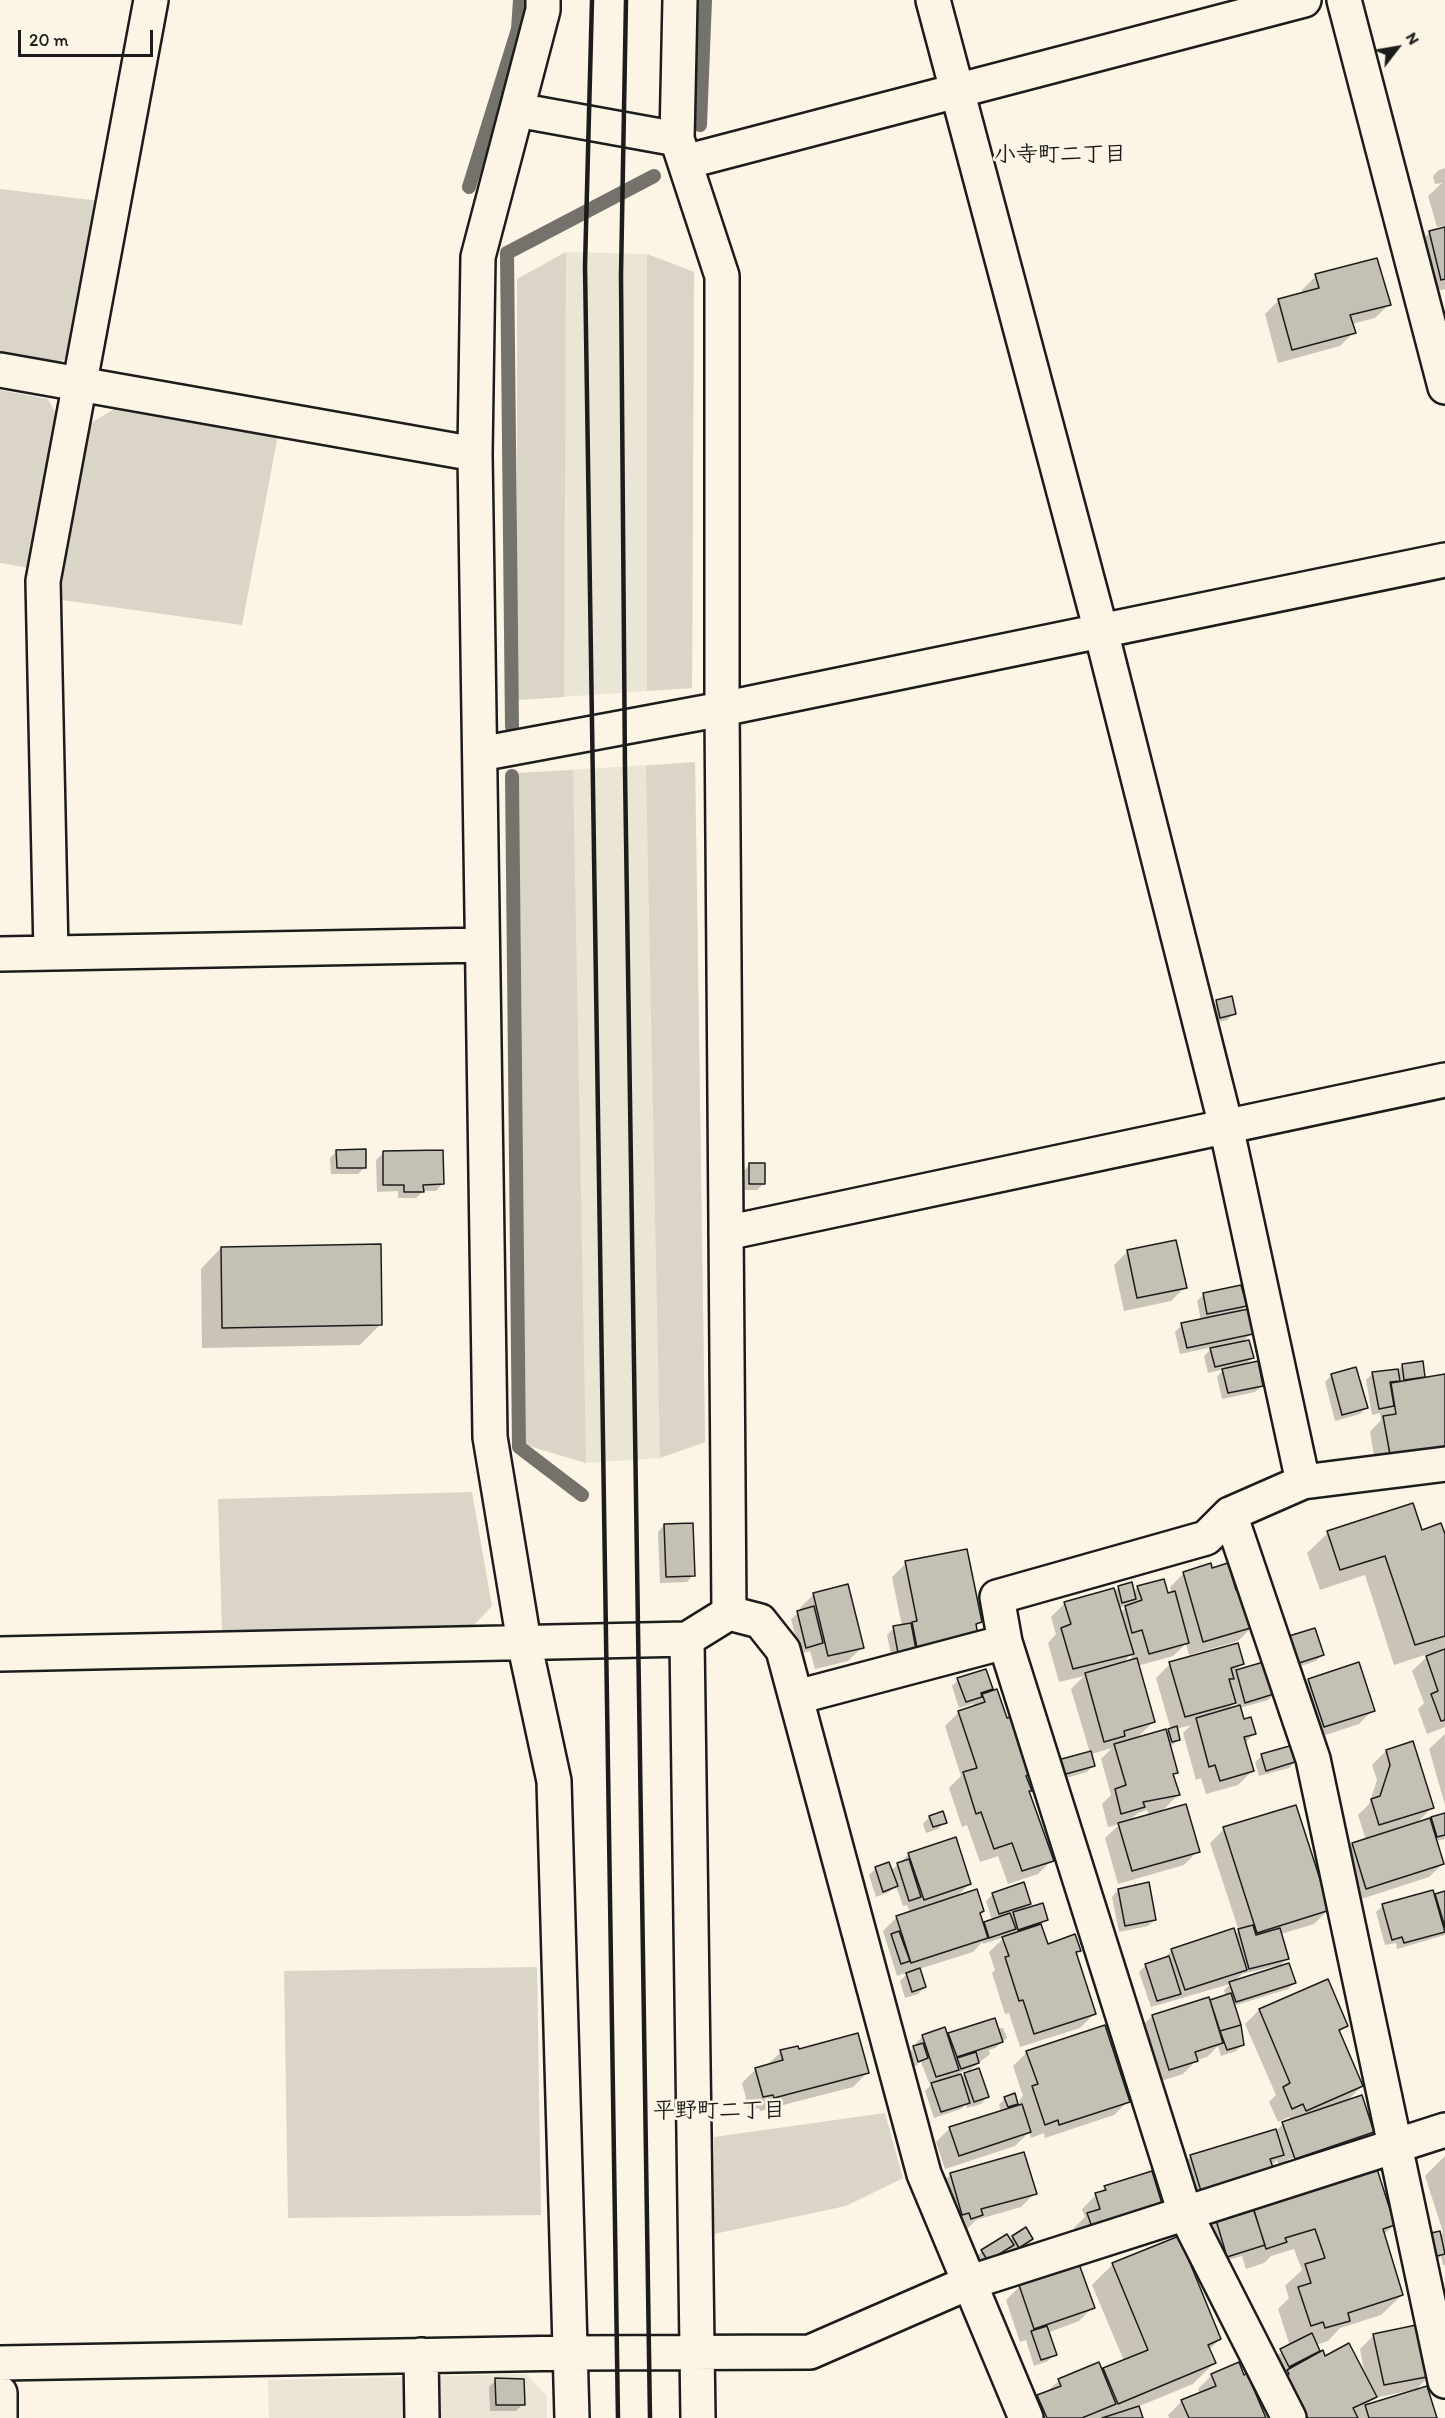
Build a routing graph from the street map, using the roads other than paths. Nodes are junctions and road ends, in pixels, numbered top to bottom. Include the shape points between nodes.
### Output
1 (151, 0) edge
2 (543, 0) edge
3 (680, 0) edge
4 (933, 0) edge
5 (1304, 0) edge
6 (1344, 0) edge
7 (957, 91) junction
8 (517, 110) junction
9 (681, 151) junction
10 (0, 370) edge
11 (80, 385) junction
12 (1445, 387) edge
13 (475, 454) junction
14 (1445, 560) edge
15 (1101, 631) junction
16 (722, 709) junction
17 (480, 754) junction
18 (482, 945) junction
19 (51, 953) junction
20 (0, 954) edge
21 (1445, 1080) edge
22 (1226, 1126) junction
23 (726, 1233) junction
24 (1445, 1464) edge
25 (1303, 1482) junction
26 (1230, 1514) junction
27 (729, 1613) junction
28 (687, 1639) junction
29 (524, 1642) junction
30 (1005, 1642) junction
31 (0, 1654) edge
32 (797, 1697) junction
33 (1445, 2130) edge
34 (1395, 2146) junction
35 (1185, 2213) junction
36 (968, 2283) junction
37 (570, 2353) junction
38 (696, 2353) junction
39 (421, 2355) junction
40 (0, 2363) edge
41 (1445, 2380) edge
42 (0, 2393) edge
43 (0, 2418) edge
44 (422, 2418) edge
45 (572, 2418) edge
46 (698, 2418) edge
47 (1026, 2418) edge
48 (1289, 2418) edge

1 - 11 street
2 - 8 street
3 - 9 street
4 - 7 street
5 - 7 street
6 - 12 street
7 - 9 street
7 - 15 street
8 - 9 street
8 - 13 street via 478,257
9 - 16 street via 722,276
10 - 11 street
11 - 13 street
11 - 19 street via 43,581
13 - 17 street
14 - 15 street
15 - 16 street
15 - 22 street
16 - 17 street
16 - 23 street
17 - 18 street
18 - 19 street
18 - 29 street via 490,1437
19 - 20 street
21 - 22 street
22 - 23 street
22 - 25 street
23 - 27 street
24 - 25 street
25 - 26 street
26 - 30 street via 1206,1538 997,1597
26 - 34 street via 1313,1759
27 - 28 street
27 - 32 street via 760,1621 783,1650
28 - 29 street
28 - 38 street
29 - 31 street
29 - 37 street via 554,1781
30 - 32 street
30 - 35 street
32 - 36 street via 924,2174
33 - 34 street
34 - 35 street
34 - 41 street
35 - 36 street
35 - 48 street
36 - 38 street via 810,2352
36 - 47 street
37 - 38 street
37 - 39 street
37 - 45 street
38 - 46 street
39 - 40 street
39 - 44 street
42 - 43 street

